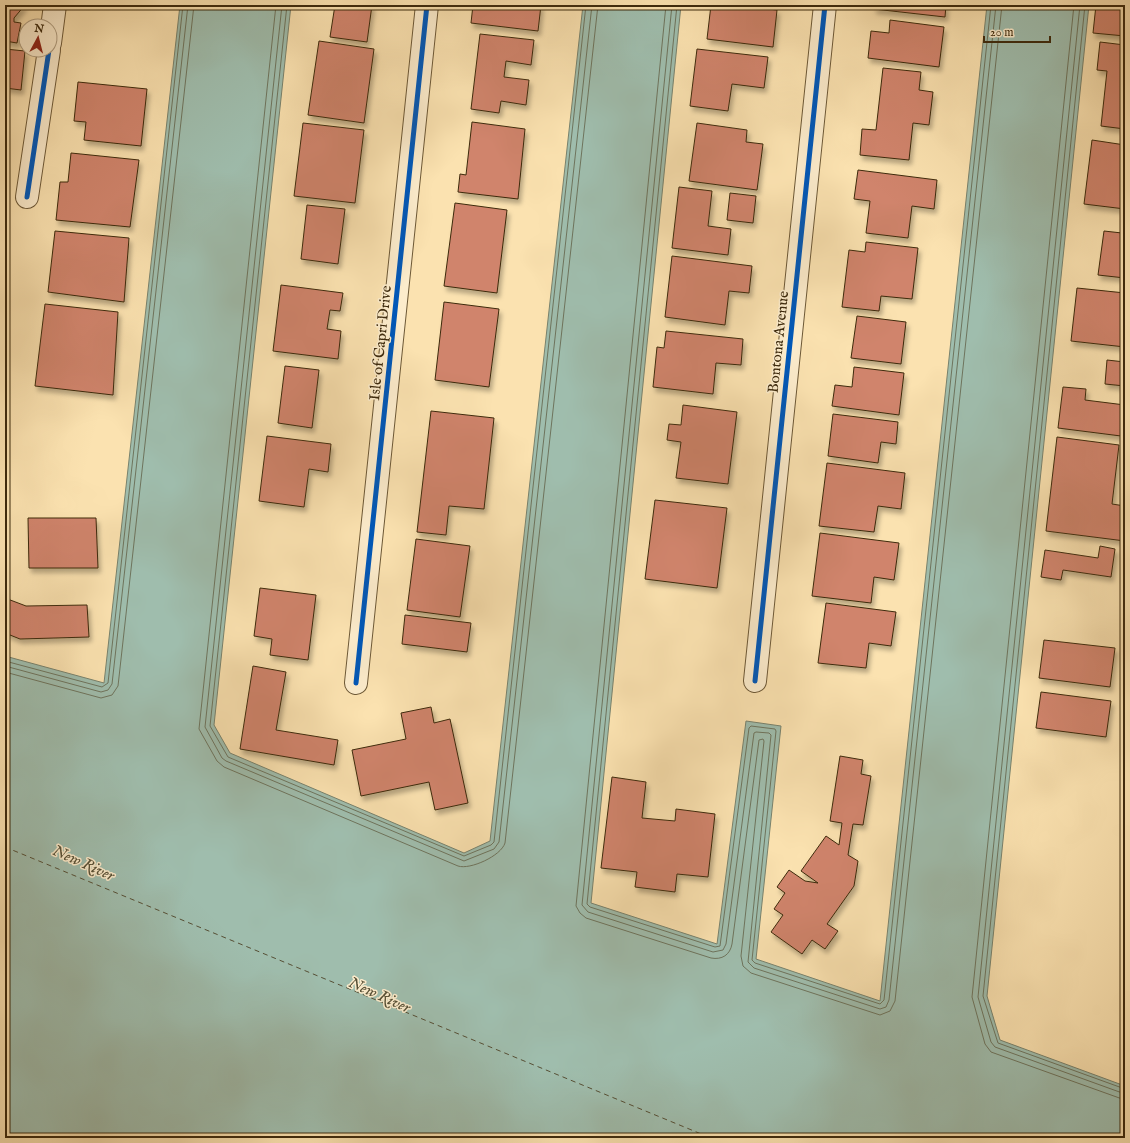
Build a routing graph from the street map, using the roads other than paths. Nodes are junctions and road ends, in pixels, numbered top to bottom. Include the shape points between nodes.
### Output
1 (55, 5) edge
2 (427, 5) edge
3 (825, 5) edge
4 (53, 18) edge
5 (48, 58) edge
6 (27, 197) dead end
7 (755, 682) dead end
8 (356, 683) dead end

1 - 4 street
2 - 8 street, Isle of Capri Drive
3 - 7 street, Bontona Avenue
5 - 6 street

